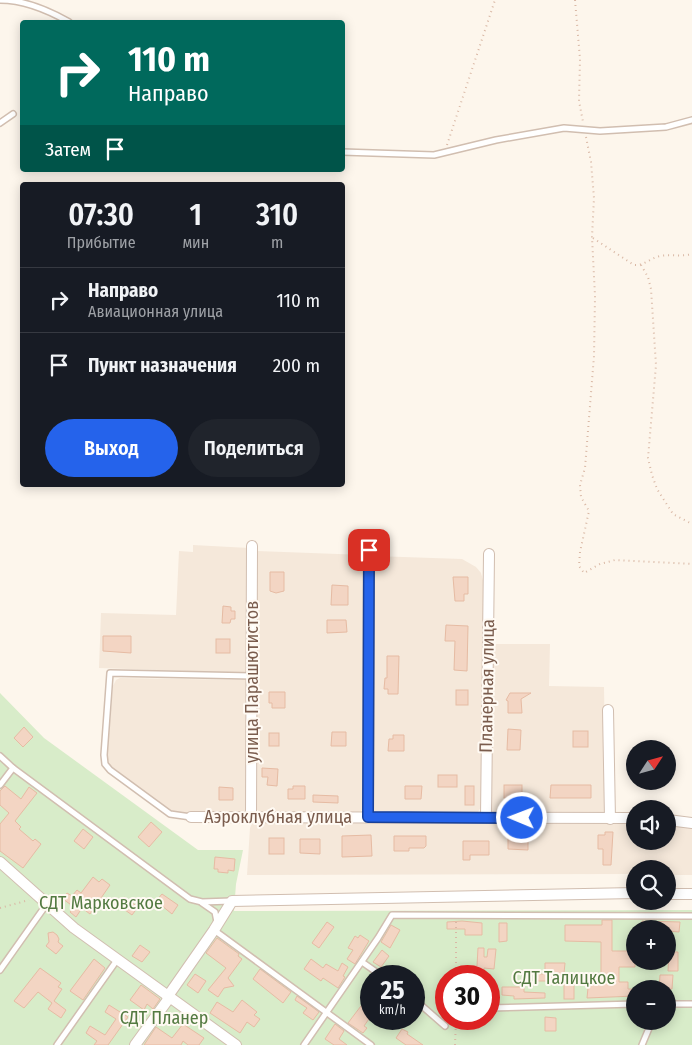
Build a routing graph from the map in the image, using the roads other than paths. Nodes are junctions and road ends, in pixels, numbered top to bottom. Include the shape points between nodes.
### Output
1 (0, 0) edge
2 (65, 20) edge
3 (13, 114) dead end
4 (692, 120) edge
5 (0, 123) edge
6 (345, 152) edge
7 (252, 546) dead end
8 (369, 550) dead end
9 (489, 554) dead end
10 (252, 676) junction
11 (608, 710) dead end
12 (0, 756) edge
13 (13, 768) junction
14 (0, 785) edge
15 (191, 817) joint
16 (251, 817) junction
17 (368, 817) junction
18 (486, 817) junction
19 (610, 818) junction
20 (626, 818) edge
21 (676, 821) edge
22 (692, 823) edge
23 (0, 862) edge
24 (626, 894) edge
25 (676, 894) edge
26 (692, 894) edge
27 (43, 901) junction
28 (232, 901) junction
29 (202, 902) junction
30 (692, 916) edge
31 (216, 928) junction
32 (117, 960) junction
33 (362, 962) junction
34 (366, 965) edge
35 (0, 970) edge
36 (168, 996) junction
37 (626, 1004) edge
38 (676, 1004) edge
39 (692, 1004) edge
40 (500, 1008) edge
41 (425, 1009) edge
42 (328, 1012) junction
43 (435, 1017) edge
44 (648, 1030) edge
45 (57, 1045) edge
46 (135, 1045) edge
47 (236, 1045) edge
48 (304, 1045) edge
49 (371, 1045) edge
50 (642, 1045) edge

1 - 2 lane via 16,0
3 - 5 lane
4 - 6 lane via 666,127 600,131 564,128 434,155
7 - 10 street, улица Парашютистов
8 - 17 street
9 - 18 street, Планерная улица
10 - 15 lane via 110,673 106,764 161,809 177,816
10 - 16 street, улица Парашютистов
11 - 19 street
12 - 13 lane
13 - 14 lane
13 - 29 lane via 190,899
15 - 16 street, Аэроклубная улица
16 - 17 street, Аэроклубная улица
17 - 18 street, Аэроклубная улица
18 - 19 street, Аэроклубная улица
19 - 20 street, Аэроклубная улица
21 - 22 street
23 - 27 street
24 - 28 street
25 - 26 street
27 - 32 street
27 - 35 lane
28 - 29 lane
28 - 31 street
29 - 31 lane via 215,912
30 - 33 lane via 392,914
31 - 36 street
31 - 42 lane
32 - 36 street
32 - 45 lane
33 - 34 lane
33 - 42 lane
36 - 46 street
36 - 47 street
37 - 40 lane
38 - 39 lane
41 - 43 lane
42 - 48 lane
42 - 49 lane
44 - 50 lane

